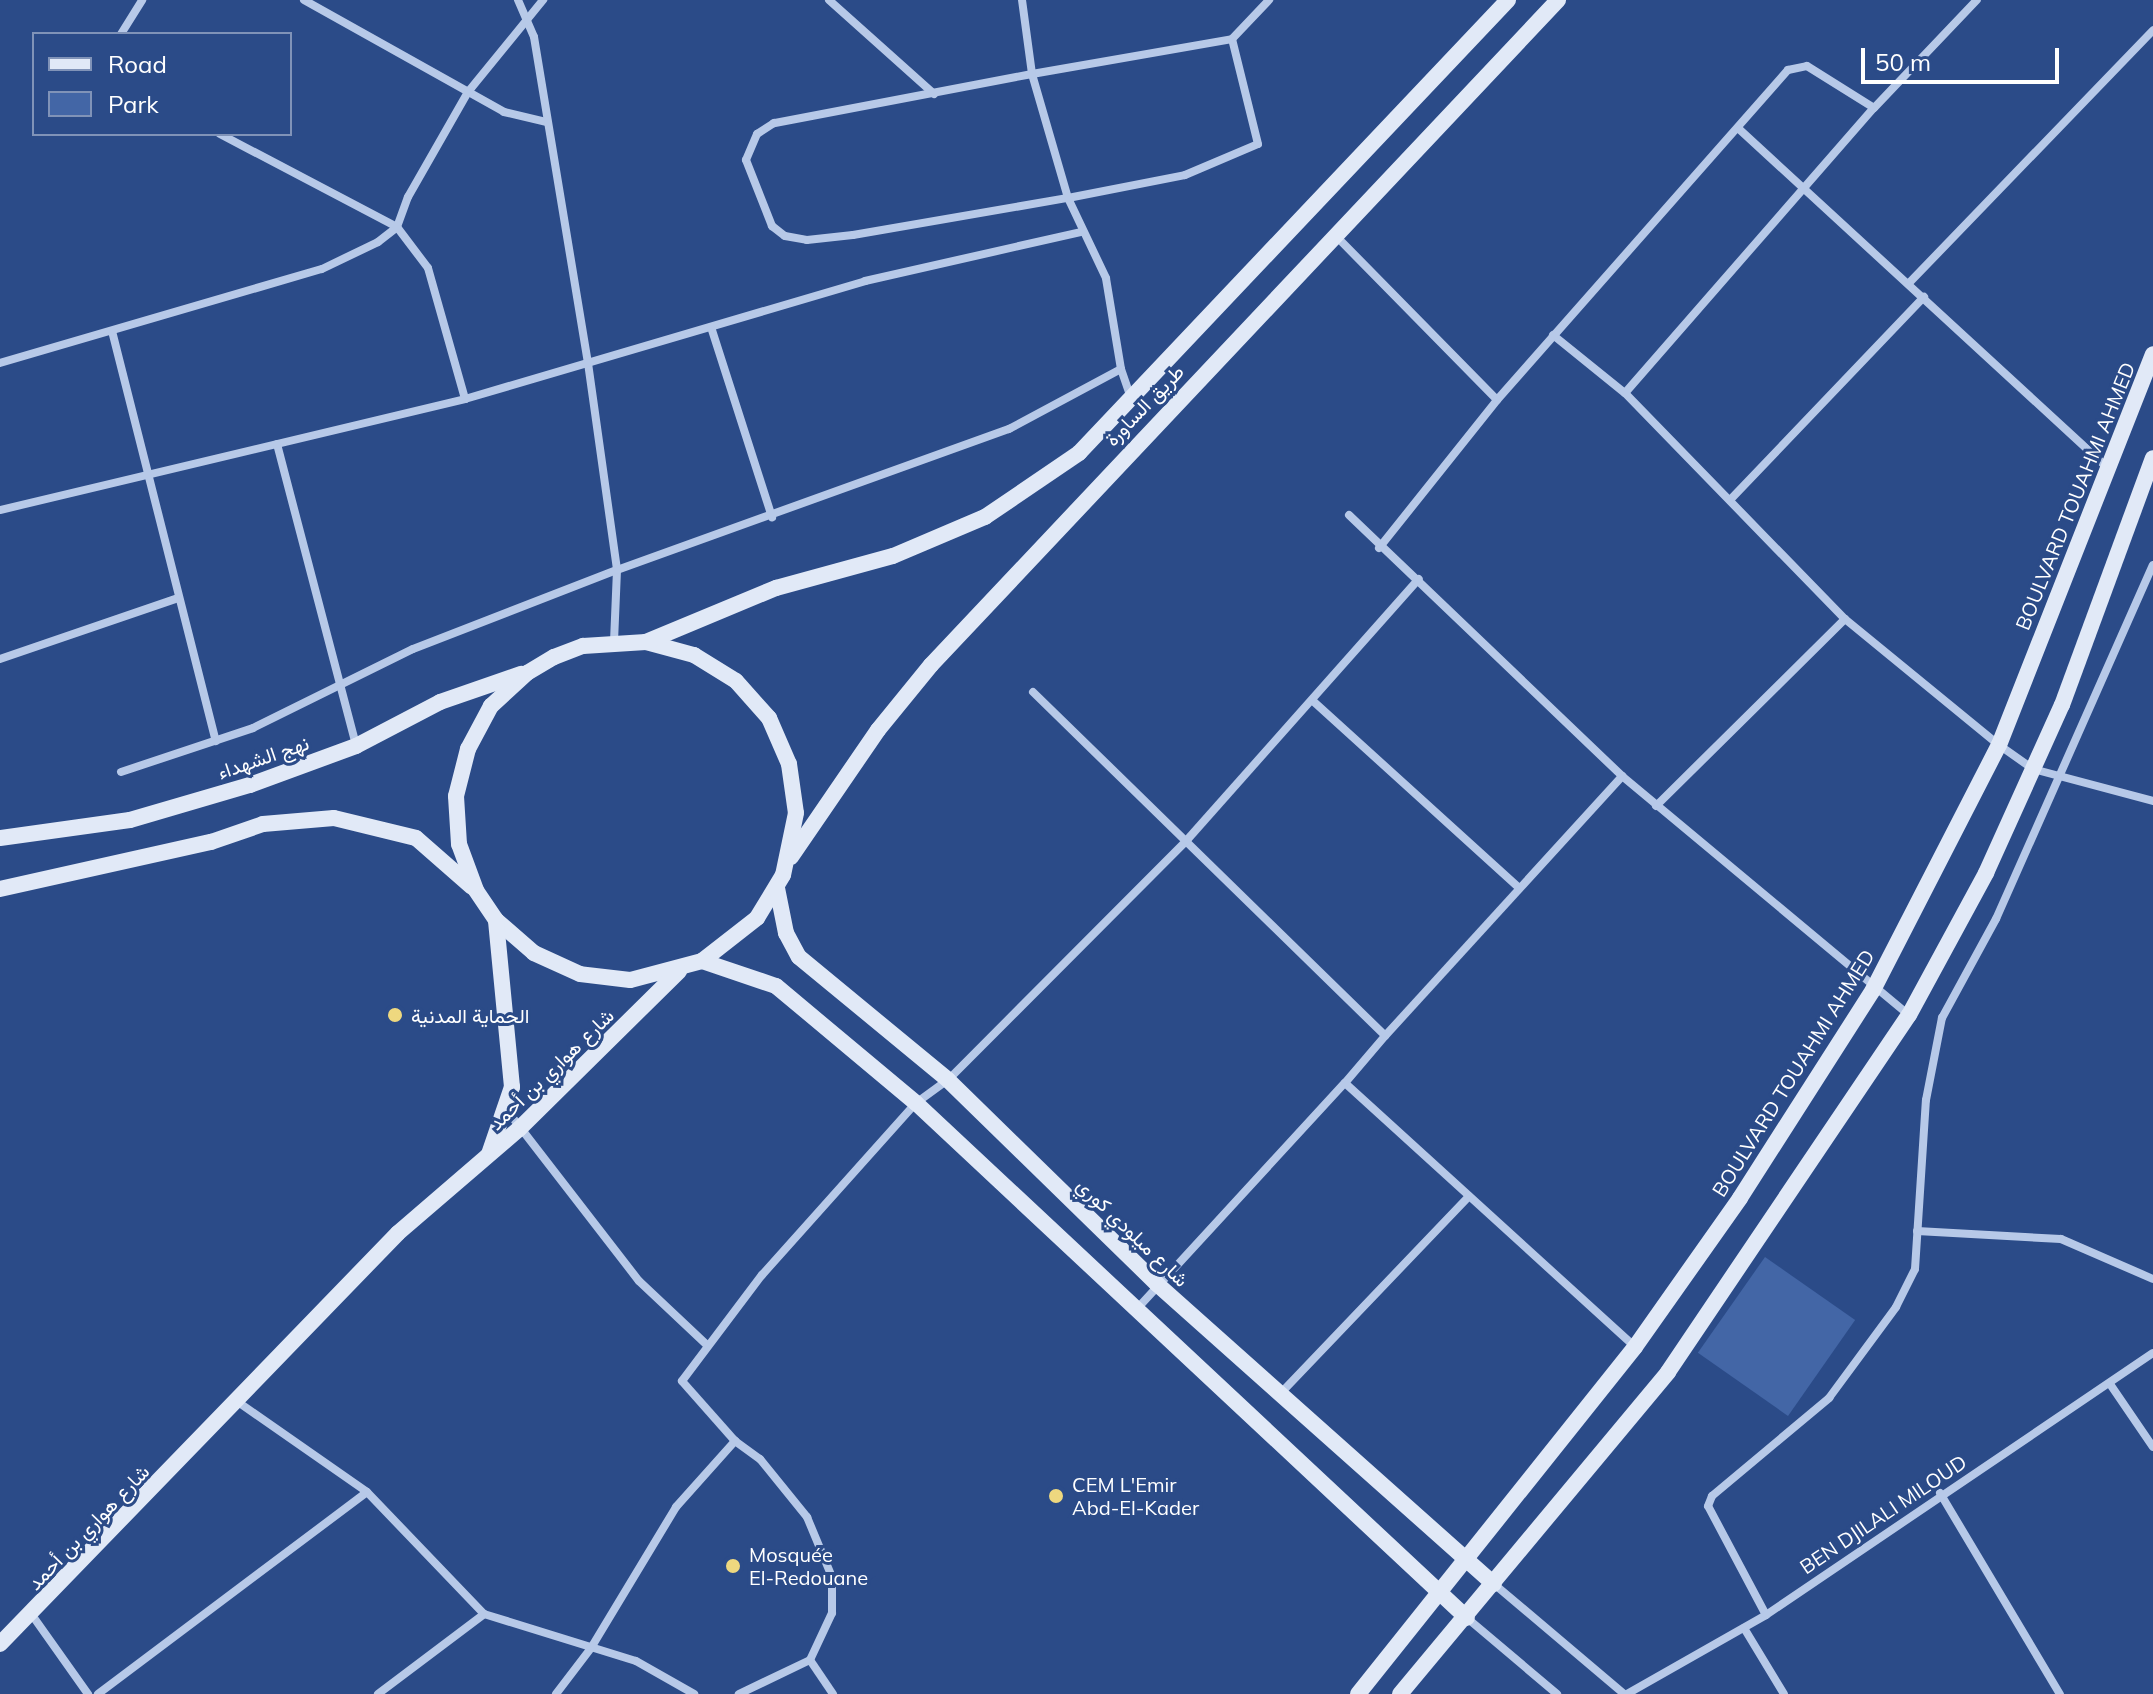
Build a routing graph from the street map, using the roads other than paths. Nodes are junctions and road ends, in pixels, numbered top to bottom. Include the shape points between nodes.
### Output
1 (142, 0) edge
2 (304, 0) edge
3 (518, 0) edge
4 (543, 0) edge
5 (829, 0) edge
6 (1023, 0) edge
7 (1269, 0) edge
8 (1508, 0) edge
9 (1558, 0) edge
10 (1977, 0) edge
11 (528, 17) junction
12 (2153, 30) edge
13 (122, 32) edge
14 (1232, 39) junction
15 (1032, 74) junction
16 (468, 92) junction
17 (934, 94) junction
18 (1874, 108) junction
19 (546, 122) junction
20 (1739, 129) junction
21 (224, 136) edge
22 (1801, 187) junction
23 (1068, 198) junction
24 (397, 227) junction
25 (1081, 232) junction
26 (1334, 234) junction
27 (1910, 282) junction
28 (1924, 297) junction
29 (711, 327) junction
30 (112, 331) junction
31 (1553, 335) junction
32 (2153, 354) edge
33 (0, 363) edge
34 (588, 363) junction
35 (1121, 369) junction
36 (1625, 393) junction
37 (465, 399) junction
38 (1497, 400) junction
39 (1133, 401) junction
40 (277, 444) junction
41 (2153, 458) edge
42 (2106, 467) junction
43 (145, 475) junction
44 (1730, 500) junction
45 (0, 510) edge
46 (1349, 515) dead end
47 (772, 517) junction
48 (1379, 548) junction
49 (2153, 565) edge
50 (617, 570) junction
51 (1419, 579) junction
52 (178, 598) junction
53 (1845, 619) junction
54 (614, 642) junction
55 (646, 642) junction
56 (0, 659) edge
57 (527, 673) junction
58 (341, 689) junction
59 (1033, 692) dead end
60 (1313, 701) junction
61 (216, 741) junction
62 (1999, 745) junction
63 (356, 746) junction
64 (2033, 769) junction
65 (121, 772) dead end
66 (2060, 773) junction
67 (1622, 776) junction
68 (2153, 801) edge
69 (1656, 806) junction
70 (0, 838) edge
71 (1187, 840) junction
72 (788, 862) junction
73 (777, 888) junction
74 (1519, 888) junction
75 (0, 889) edge
76 (476, 890) junction
77 (496, 920) junction
78 (702, 961) junction
79 (679, 971) junction
80 (1873, 990) junction
81 (1909, 1015) junction
82 (1385, 1036) junction
83 (948, 1080) junction
84 (1345, 1083) junction
85 (916, 1103) junction
86 (506, 1109) junction
87 (519, 1129) junction
88 (487, 1159) junction
89 (1469, 1196) junction
90 (1917, 1231) junction
91 (2153, 1277) edge
92 (1157, 1284) junction
93 (1135, 1311) junction
94 (707, 1345) junction
95 (1635, 1347) junction
96 (2153, 1353) edge
97 (2110, 1384) junction
98 (1279, 1395) junction
99 (238, 1402) junction
100 (735, 1441) junction
101 (2153, 1447) edge
102 (367, 1492) junction
103 (1940, 1493) junction
104 (1465, 1558) junction
105 (1494, 1584) junction
106 (1441, 1592) junction
107 (484, 1614) junction
108 (32, 1615) junction
109 (1766, 1615) junction
110 (1467, 1618) junction
111 (1744, 1628) junction
112 (0, 1644) edge
113 (591, 1648) junction
114 (810, 1660) junction
115 (88, 1694) edge
116 (98, 1694) edge
117 (378, 1694) edge
118 (556, 1694) edge
119 (694, 1694) edge
120 (739, 1694) edge
121 (833, 1694) edge
122 (1358, 1694) edge
123 (1400, 1694) edge
124 (1557, 1694) edge
125 (1626, 1694) edge
126 (1784, 1694) edge
127 (2060, 1694) edge

1 - 13 street
2 - 16 street
3 - 11 street
4 - 11 street
5 - 17 street
6 - 15 street
7 - 14 street
8 - 39 main road, طريق الساورة
9 - 26 main road, طريق الساورة
10 - 18 street
11 - 16 street
11 - 19 street
12 - 27 street
14 - 15 street
14 - 23 street via 1258,130 1254,150 1185,175
15 - 17 street
15 - 23 street
16 - 19 street via 504,112
16 - 24 street via 408,197
17 - 23 street via 774,123 757,134 746,160 772,226 785,236 822,238
18 - 20 street via 1814,69 1798,66 1788,70
18 - 22 street
19 - 34 street
20 - 22 street
20 - 31 street via 1691,176
21 - 24 street
22 - 27 street
22 - 36 street
23 - 25 street
24 - 30 street via 322,269
24 - 37 street via 428,268
25 - 29 street via 865,281
25 - 35 street via 1109,288
26 - 38 street
26 - 72 main road, طريق الساورة via 931,665 878,730
27 - 28 street
28 - 42 street
28 - 44 street
29 - 34 street
29 - 47 street
30 - 33 street
30 - 43 street
31 - 36 street
31 - 38 street
32 - 42 main road, BOULVARD TOUAHMI AHMED
34 - 37 street
34 - 50 street
35 - 39 street
35 - 47 street via 1009,429
36 - 44 street
37 - 40 street
38 - 48 street
39 - 55 main road, طريق الساورة via 1079,453 985,517 893,556 776,588
40 - 43 street
40 - 58 street
41 - 64 main road
42 - 62 main road, BOULVARD TOUAHMI AHMED
43 - 45 street
43 - 52 street
44 - 53 street
46 - 48 street
47 - 50 street
48 - 51 street
49 - 66 street
50 - 54 street
50 - 58 street via 413,649
51 - 60 street
51 - 67 street
52 - 56 street
52 - 61 street
53 - 62 street
53 - 69 street
54 - 55 main road
54 - 57 main road via 554,657
55 - 72 main road via 694,655 736,681 769,718 789,764 796,813
57 - 63 main road, نهج الشهداء via 440,702
57 - 76 main road via 491,706 468,749 456,796 459,844
58 - 61 street
58 - 63 street
59 - 71 street
60 - 71 street
60 - 74 street
61 - 65 street
62 - 64 street
62 - 80 main road, BOULVARD TOUAHMI AHMED
63 - 70 main road, نهج الشهداء via 130,820
64 - 66 street
64 - 81 main road via 1986,873
66 - 68 street
66 - 90 street via 1996,919 1942,1018 1926,1100
67 - 69 street
67 - 74 street
69 - 80 street
71 - 82 street
71 - 83 street
72 - 73 main road
73 - 78 main road via 749,927
73 - 83 main road, شارع ميلودي كوري via 786,933 799,957
74 - 82 street
75 - 76 main road via 211,842 263,824 334,818 416,838
76 - 77 main road
77 - 79 main road via 534,953 580,974 630,980
77 - 86 main road, شارع هواري بن أحمد via 512,1058
78 - 79 main road
78 - 85 main road via 776,986
79 - 87 main road, شارع هواري بن أحمد
80 - 81 street
80 - 95 main road, BOULVARD TOUAHMI AHMED via 1740,1198
81 - 105 main road via 1668,1372
82 - 84 street
83 - 85 street
83 - 92 main road, شارع ميلودي كوري
84 - 89 street
84 - 92 street
85 - 93 main road
85 - 94 street via 762,1275
86 - 87 street
86 - 88 main road, شارع هواري بن أحمد
87 - 88 main road, شارع هواري بن أحمد
87 - 94 street via 639,1281
88 - 99 main road, شارع هواري بن أحمد via 398,1233
89 - 95 street
89 - 98 street
90 - 91 street via 2061,1239
90 - 109 street via 1915,1269 1854,1368 1829,1398 1712,1496 1712,1521
92 - 93 street
92 - 98 main road, شارع ميلودي كوري
93 - 106 main road
94 - 100 street via 683,1375 682,1386
95 - 104 main road, BOULVARD TOUAHMI AHMED
96 - 97 street, BEN DJILALI MILOUD
97 - 101 street
97 - 103 street, BEN DJILALI MILOUD
98 - 104 main road, شارع ميلودي كوري
99 - 102 street
99 - 108 main road, شارع هواري بن أحمد
100 - 113 street via 676,1507
100 - 114 street via 760,1459 788,1493 826,1554 832,1613
102 - 107 street
102 - 116 street
103 - 109 street, BEN DJILALI MILOUD
103 - 127 street
104 - 105 main road, شارع ميلودي كوري
104 - 106 main road, BOULVARD TOUAHMI AHMED
105 - 110 main road
105 - 125 street
106 - 110 main road
106 - 122 main road, BOULVARD TOUAHMI AHMED
107 - 113 street
107 - 117 street
108 - 112 main road, شارع هواري بن أحمد
108 - 115 street
109 - 111 street, BEN DJILALI MILOUD
110 - 123 main road
110 - 124 street
111 - 125 street, BEN DJILALI MILOUD
111 - 126 street
113 - 118 street
113 - 119 street via 636,1661
114 - 120 street
114 - 121 street

